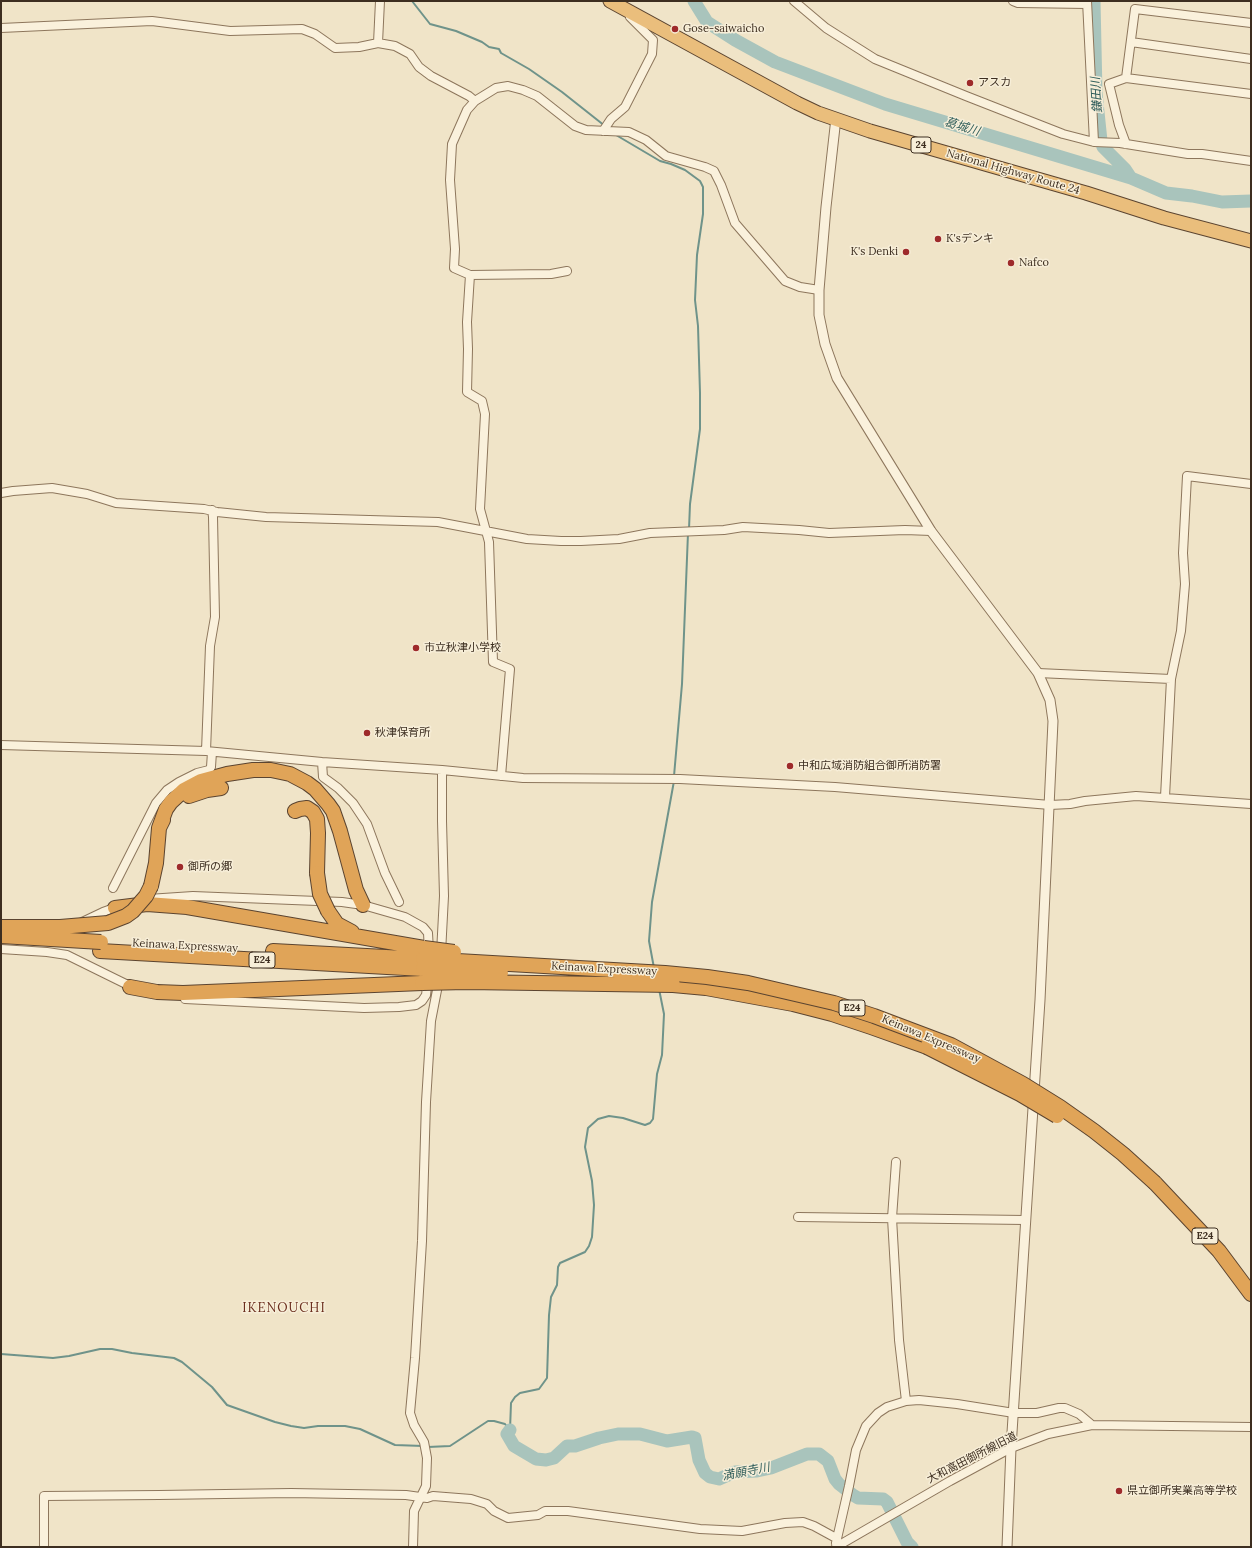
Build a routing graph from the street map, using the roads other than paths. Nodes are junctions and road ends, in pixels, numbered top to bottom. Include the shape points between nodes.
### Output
1 (380, 1) edge
2 (794, 1) edge
3 (1013, 1) edge
4 (1087, 2) edge
5 (615, 4) edge
6 (1251, 23) edge
7 (1, 28) edge
8 (1131, 42) junction
9 (378, 43) junction
10 (1251, 59) edge
11 (1126, 78) junction
12 (1251, 94) edge
13 (475, 101) junction
14 (836, 118) junction
15 (605, 129) junction
16 (1094, 142) junction
17 (1123, 144) junction
18 (1251, 161) edge
19 (1251, 241) edge
20 (567, 271) dead end
21 (470, 274) junction
22 (819, 290) junction
23 (1251, 484) edge
24 (1, 493) edge
25 (212, 510) junction
26 (486, 530) junction
27 (931, 532) junction
28 (1038, 673) junction
29 (1171, 679) junction
30 (1, 745) edge
31 (209, 752) junction
32 (322, 762) junction
33 (442, 770) junction
34 (501, 776) junction
35 (221, 788) dead end
36 (1165, 797) junction
37 (1251, 804) edge
38 (1050, 805) junction
39 (159, 828) junction
40 (340, 831) junction
41 (113, 888) dead end
42 (399, 902) dead end
43 (363, 905) junction
44 (115, 908) junction
45 (80, 923) junction
46 (1, 927) edge
47 (1, 931) edge
48 (1, 936) edge
49 (367, 938) junction
50 (1, 945) edge
51 (101, 947) junction
52 (1, 949) edge
53 (424, 958) junction
54 (79, 960) junction
55 (673, 985) junction
56 (130, 986) junction
57 (896, 1162) dead end
58 (1155, 1183) junction
59 (798, 1217) dead end
60 (892, 1218) junction
61 (1025, 1220) junction
62 (1251, 1294) edge
63 (906, 1400) junction
64 (1014, 1413) junction
65 (1092, 1425) junction
66 (1251, 1427) edge
67 (1010, 1448) junction
68 (421, 1497) junction
69 (836, 1544) edge
70 (44, 1547) edge
71 (413, 1547) edge
72 (1006, 1547) edge

1 - 9 street
2 - 16 street via 826,28 876,59 1063,134
3 - 4 street
4 - 16 street
5 - 14 highway, National Highway Route 24 / 24 via 797,103
5 - 15 street via 653,40 652,54 624,107
6 - 8 street via 1135,9
7 - 9 street via 152,21 230,31 302,29 315,34 335,48
8 - 10 street
8 - 11 street
9 - 13 street via 395,46 410,54 419,67 431,76
11 - 12 street
11 - 17 street via 1109,84
13 - 15 street via 496,88 508,86 537,96 575,126 586,130
13 - 21 street via 467,110 452,144 450,180 456,249 454,268
14 - 19 highway, National Highway Route 24 / 24 via 870,131 1164,218
14 - 22 street
15 - 22 street via 629,132 646,140 666,156 714,171 735,223 785,281
16 - 17 street
17 - 18 street
20 - 21 street via 551,274
21 - 26 street via 467,392 482,401 485,414 480,509
22 - 27 street via 819,315 825,344 837,378
23 - 29 street via 1187,476 1183,553 1185,584 1181,631
24 - 25 street via 52,488 87,494 116,503
25 - 26 street via 266,517 438,522
25 - 31 street via 215,617 210,646
26 - 27 street via 527,538 581,541 618,539 650,533 743,527 829,533 905,530
26 - 34 street via 489,542 493,662 510,669
27 - 28 street
28 - 29 street
28 - 38 street via 1050,700 1053,721
29 - 36 street
30 - 31 street
31 - 32 street
31 - 41 street via 212,767 209,770 179,782 167,790 156,803
32 - 33 street
32 - 42 street via 323,777 353,803 367,824 384,873
33 - 34 street
33 - 68 street via 444,896 438,988 431,1021 422,1241 410,1413 424,1442 427,1458 426,1486
34 - 38 street via 583,780 680,779
35 - 39 highway via 207,790 182,800 169,811
36 - 37 street
36 - 38 street via 1136,796
38 - 61 street
39 - 40 highway via 171,802 192,785 227,774 263,770 290,774 315,789 328,804
39 - 46 highway, bridge via 151,886 146,896 126,916 108,923 60,927
40 - 43 highway via 356,890
40 - 49 highway, bridge via 331,818 317,807 304,805 295,811 307,808 317,819 317,873 320,894 328,911 337,924
43 - 44 street via 335,901 194,896 149,899
43 - 56 street via 405,917 423,927 428,933 430,941 427,989 426,995 416,1005 364,1008 206,1001 165,996
44 - 45 street
44 - 49 highway via 171,905
45 - 47 street via 47,932
45 - 54 street via 73,932 71,943 73,953
48 - 51 highway, Keinawa Expressway / E24, bridge
49 - 53 highway
50 - 51 highway, Keinawa Expressway / E24
51 - 53 highway, Keinawa Expressway / E24
52 - 54 street via 57,953
53 - 55 highway, Keinawa Expressway / E24, bridge
53 - 58 highway, Keinawa Expressway / E24, bridge via 493,958 502,963 707,977 748,983 834,1003 951,1046 1023,1084 1060,1106 1094,1131
54 - 56 street
55 - 56 highway, bridge via 467,982 183,993 157,992
55 - 58 highway, Keinawa Expressway / E24, bridge via 706,988 793,1004 832,1014 927,1047 1055,1114
57 - 60 street
58 - 62 highway, Keinawa Expressway / E24 via 1219,1251
59 - 60 street
60 - 61 street
60 - 63 street via 899,1340
61 - 64 street
63 - 64 street via 957,1404
63 - 69 street via 887,1407 866,1426 856,1450
64 - 65 street via 1037,1413 1065,1408 1080,1414
64 - 67 street
65 - 66 street, 大和高田御所線旧道
65 - 67 street, 大和高田御所線旧道 via 1048,1434
67 - 69 street, 大和高田御所線旧道
67 - 72 street
68 - 69 street via 471,1499 487,1504 508,1518 538,1515 545,1511 568,1511 700,1529 742,1531 803,1522 814,1526
68 - 70 street via 406,1494 291,1493 44,1496
68 - 71 street via 414,1511

